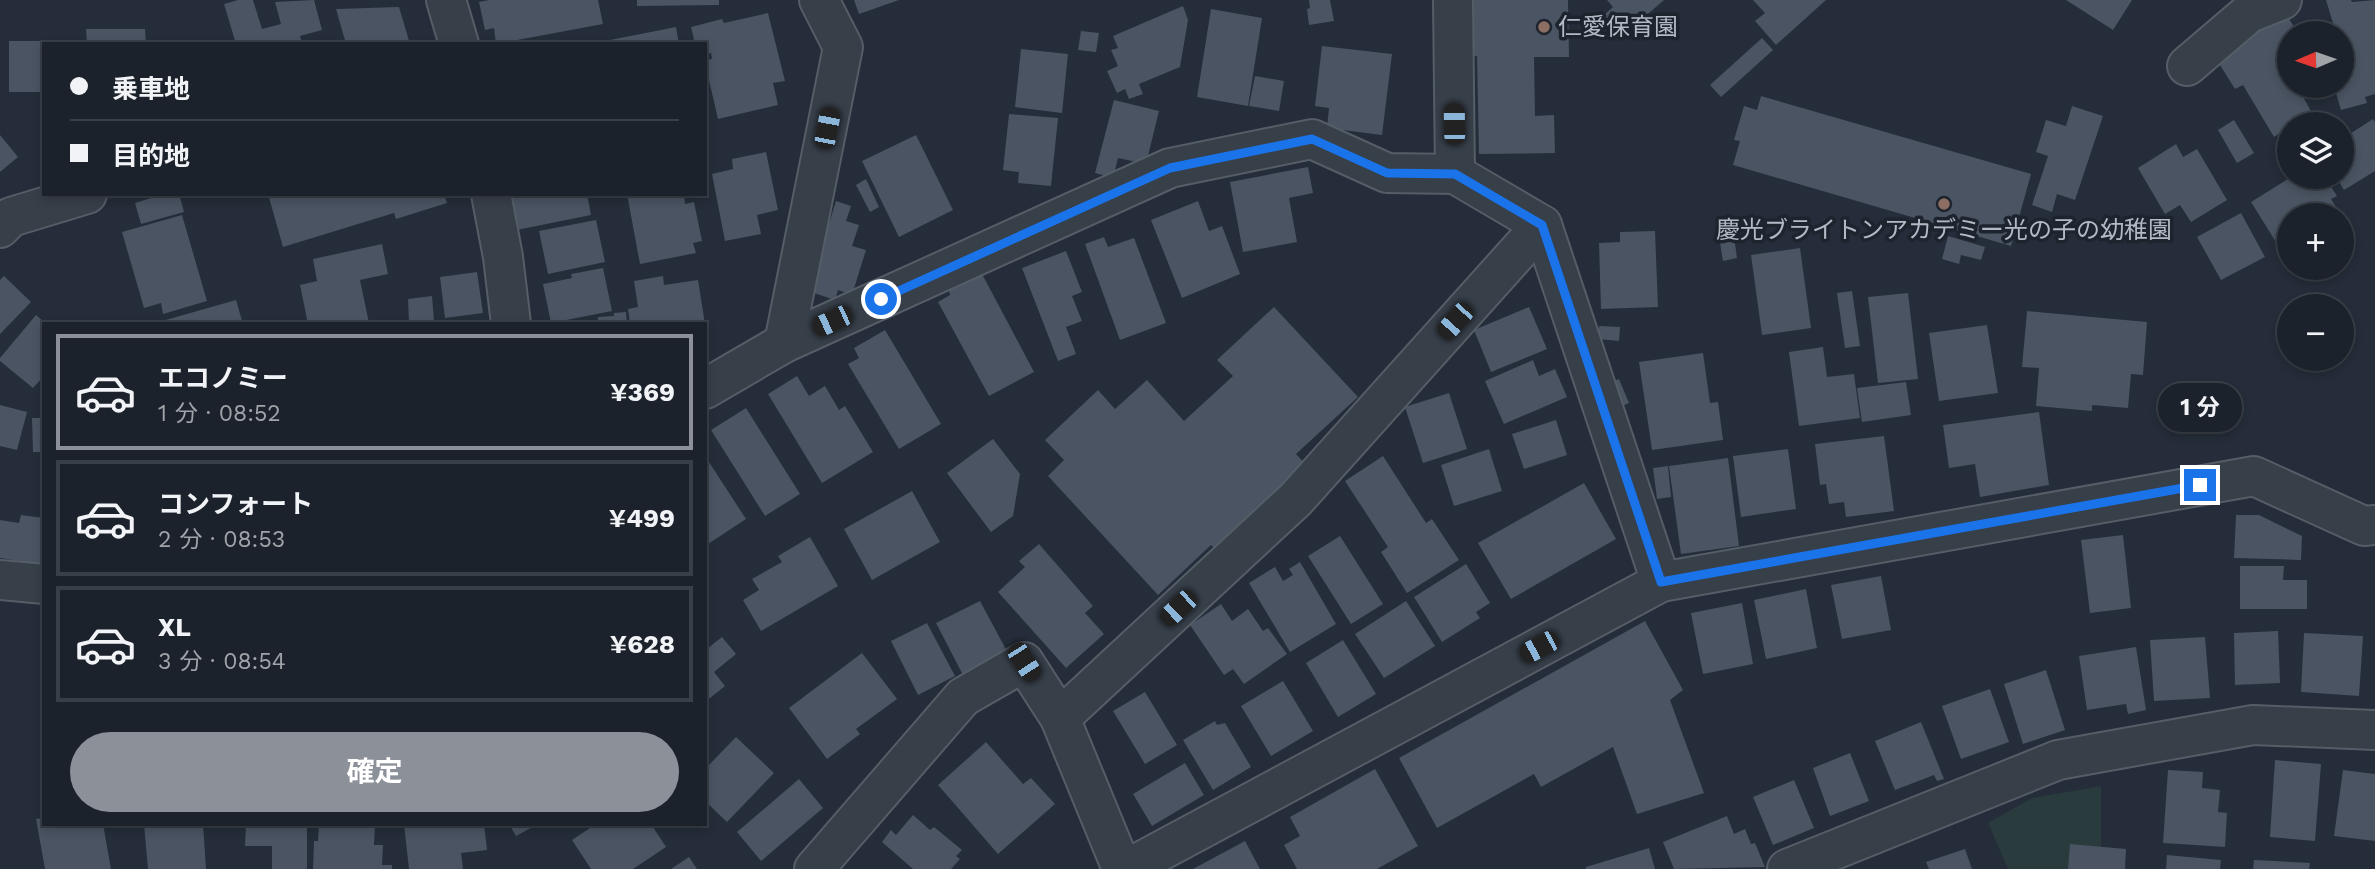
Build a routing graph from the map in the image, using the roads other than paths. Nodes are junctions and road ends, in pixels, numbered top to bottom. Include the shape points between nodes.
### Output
1 (446, 0) edge
2 (819, 0) edge
3 (1453, 0) edge
4 (2282, 0) edge
5 (458, 42) edge
6 (2187, 66) dead end
7 (1455, 174) junction
8 (80, 196) edge
9 (491, 196) edge
10 (1542, 225) junction
11 (0, 228) edge
12 (511, 322) edge
13 (784, 343) junction
14 (707, 388) edge
15 (2375, 525) edge
16 (0, 580) edge
17 (1661, 582) junction
18 (42, 584) edge
19 (1060, 718) junction
20 (2375, 730) edge
21 (814, 869) edge
22 (1125, 869) edge
23 (1787, 869) edge

1 - 5 street
2 - 13 street via 842,47
3 - 7 street
4 - 6 street via 2249,13
7 - 10 street
7 - 13 street via 1387,173 1312,139 1170,168
8 - 11 street via 11,217
9 - 12 street
10 - 17 street
10 - 19 street via 1296,499
13 - 14 street
15 - 17 street via 2364,526 2253,476
16 - 18 street
17 - 22 street
19 - 21 street via 1024,662 963,697
19 - 22 street
20 - 23 street via 2253,725 2058,760

